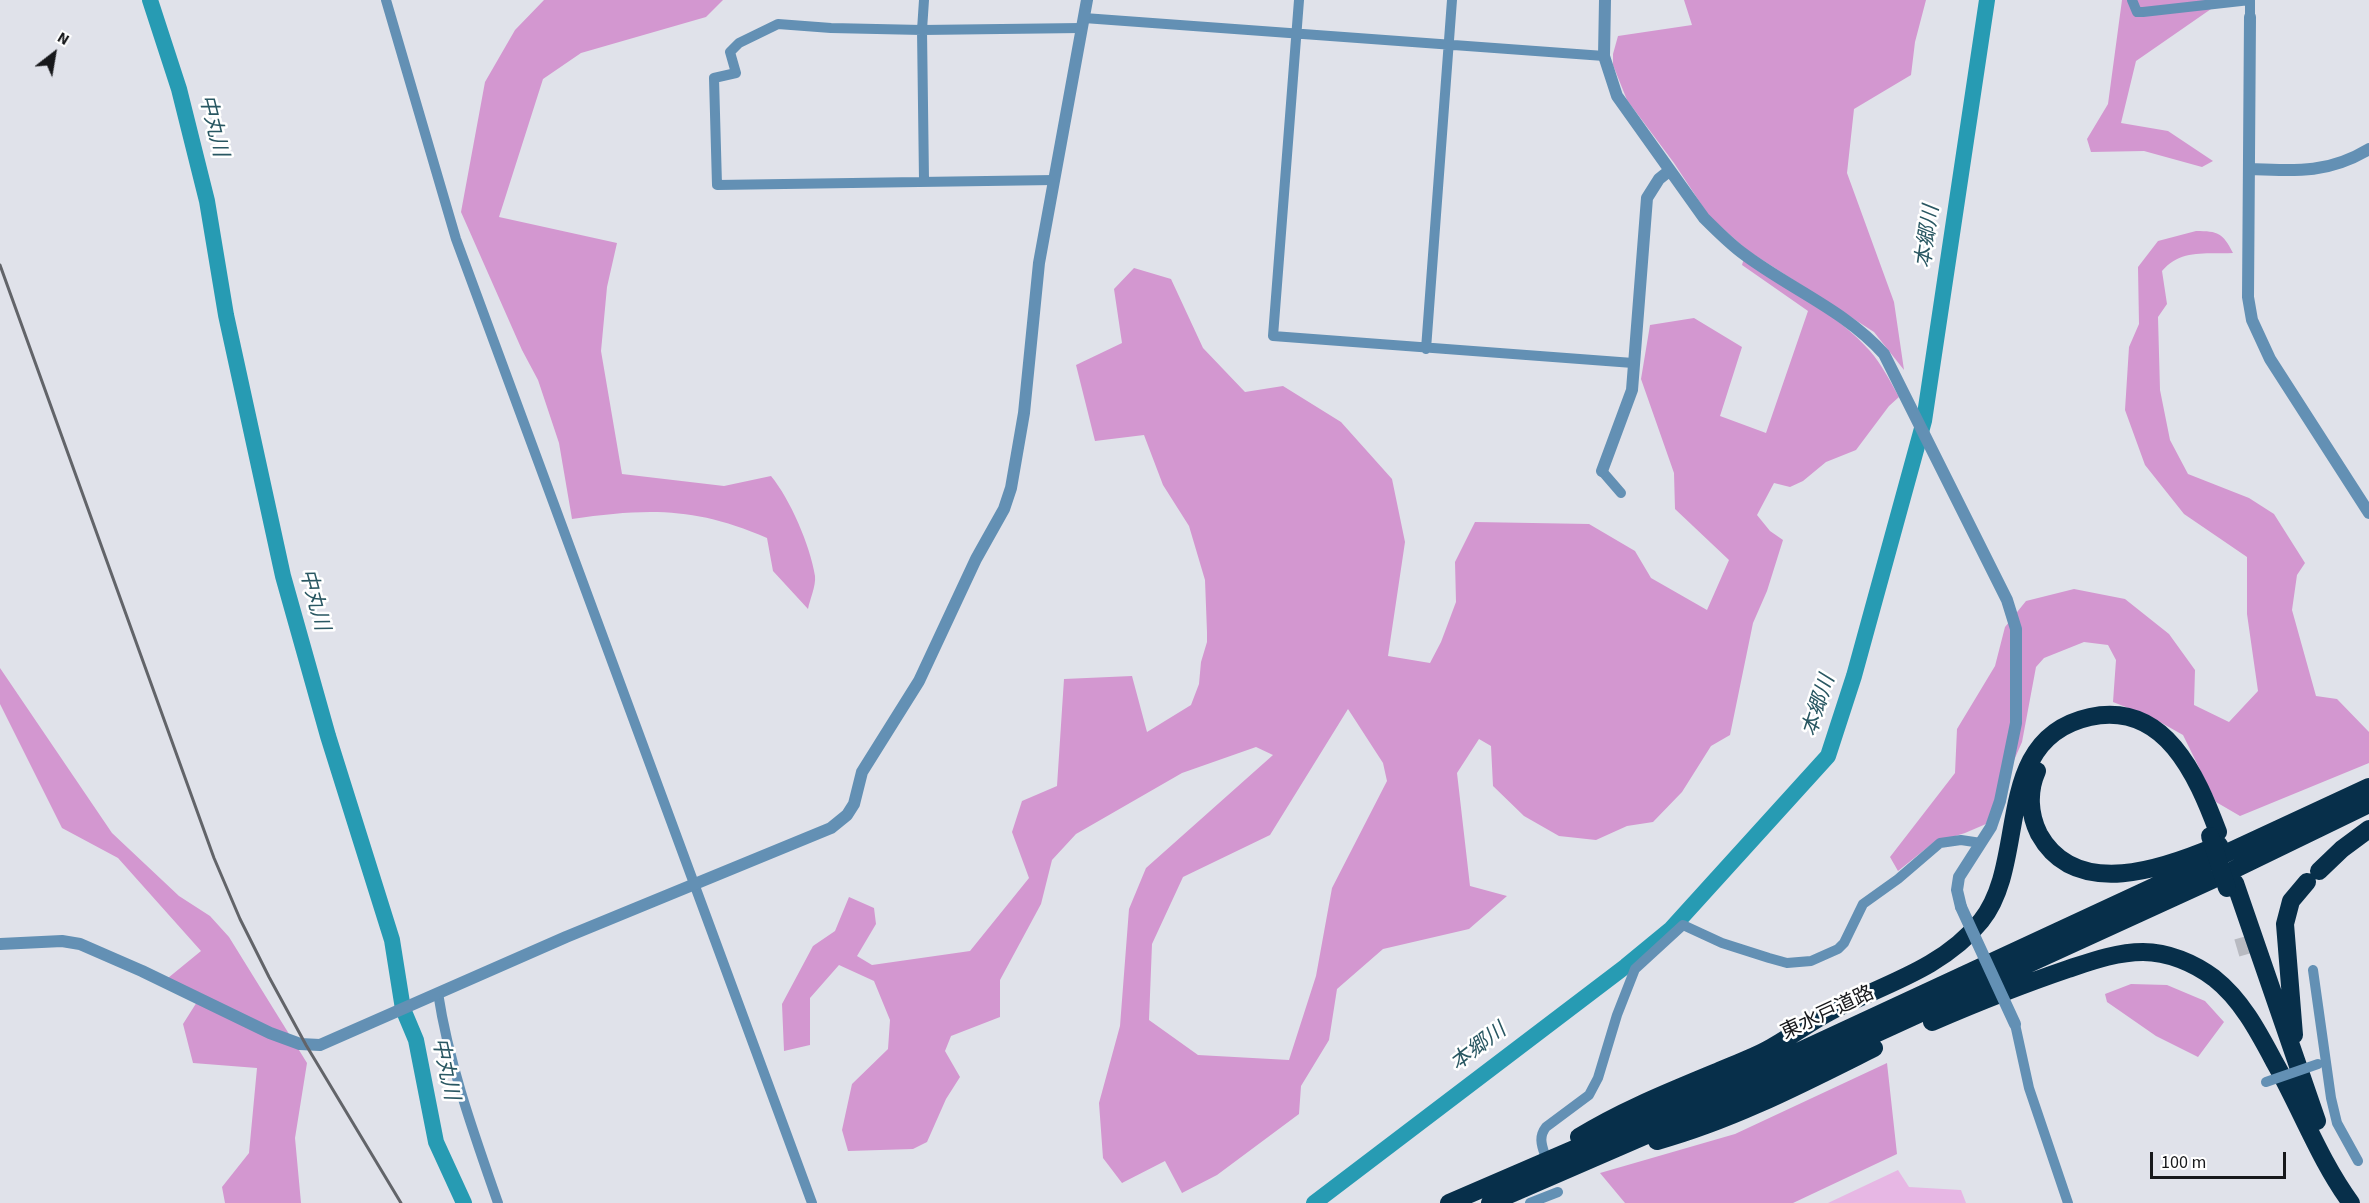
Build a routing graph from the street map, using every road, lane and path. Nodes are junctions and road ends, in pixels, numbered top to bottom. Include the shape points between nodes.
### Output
1 (386, 0) edge
2 (924, 0) edge
3 (1087, 0) edge
4 (1299, 0) edge
5 (1452, 0) edge
6 (1605, 0) edge
7 (2132, 0) edge
8 (2250, 17) joint
9 (1082, 23) junction
10 (922, 30) junction
11 (1296, 33) junction
12 (1449, 45) junction
13 (1604, 56) junction
14 (2368, 152) edge
15 (2248, 169) junction
16 (1669, 171) junction
17 (924, 180) junction
18 (1054, 180) junction
19 (1425, 349) junction
20 (1633, 363) junction
21 (1602, 471) joint
22 (1622, 494) dead end
23 (2369, 513) edge
24 (2369, 782) edge
25 (2369, 787) edge
26 (2369, 804) edge
27 (2369, 829) edge
28 (2214, 834) junction
29 (1981, 843) junction
30 (2228, 875) junction
31 (696, 883) junction
32 (0, 944) edge
33 (2313, 970) dead end
34 (438, 993) junction
35 (2015, 1024) joint
36 (2321, 1062) junction
37 (2301, 1079) junction
38 (2261, 1083) dead end
39 (2307, 1124) junction
40 (1606, 1154) junction
41 (2358, 1161) dead end
42 (1548, 1175) junction
43 (498, 1203) edge
44 (812, 1203) edge
45 (1449, 1203) edge
46 (1490, 1203) edge
47 (1530, 1203) edge
48 (1562, 1203) edge
49 (2068, 1203) edge
50 (2351, 1203) edge
51 (2364, 1203) edge

1 - 31 street via 456,239
2 - 10 street
3 - 9 street
4 - 11 street
5 - 12 street
6 - 13 street
7 - 8 street via 2137,12 2250,0
8 - 15 street
9 - 10 street
9 - 11 street
9 - 18 street
10 - 17 street
10 - 17 street via 778,24 739,43 730,52 736,73 714,78 717,185
11 - 12 street
11 - 19 street via 1273,336
12 - 13 street
12 - 19 street
13 - 16 street via 1617,96
14 - 15 street via 2319,169
15 - 23 street via 2248,297 2252,320 2270,359
16 - 20 street via 1647,198
16 - 29 street via 1704,218 1735,247 1867,335 1884,354 2007,600 2016,629 2016,723 2000,801
17 - 18 street
18 - 31 street via 1039,263 1015,477 1004,509 976,559 933,654 862,772 847,815 831,828
19 - 20 street
20 - 21 street via 1632,390
21 - 22 street
24 - 28 highway via 2175,862 2141,872 2113,874 2075,866 2053,852 2034,823 2034,777 2053,746 2075,731 2101,724 2128,727 2155,740 2177,762
25 - 30 highway
26 - 30 highway
27 - 37 highway via 2342,849 2291,901 2285,924
28 - 30 highway
28 - 42 highway via 2202,789 2193,772 2160,733 2119,716 2090,717 2064,728 2052,735 2027,769 2015,806 2000,886 1991,906 1965,940 1934,962 1836,1008 1764,1052 1638,1106 1581,1136
29 - 35 street, bridge via 1959,877 1957,890 1961,907
29 - 42 street via 1940,843 1863,904 1844,943 1811,961 1787,963 1769,958 1683,925 1635,969 1589,1095 1542,1133
30 - 37 highway
30 - 39 highway via 2246,946
30 - 40 highway, 東水戸道路
30 - 42 highway, 東水戸道路 via 1785,1058
31 - 34 street
31 - 44 street
32 - 34 street via 80,944 300,1044 320,1045
33 - 36 street
34 - 43 street via 445,1037
35 - 49 street via 2029,1088
36 - 38 street, bridge
36 - 41 street via 2337,1123
37 - 51 highway via 2323,1137
39 - 40 highway via 2254,1025 2228,991 2190,963 2143,952 2100,959 1981,1000 1694,1131
39 - 50 highway
40 - 42 highway, 東水戸道路
42 - 45 highway, 東水戸道路
42 - 46 highway, 東水戸道路
42 - 47 street
42 - 48 street

